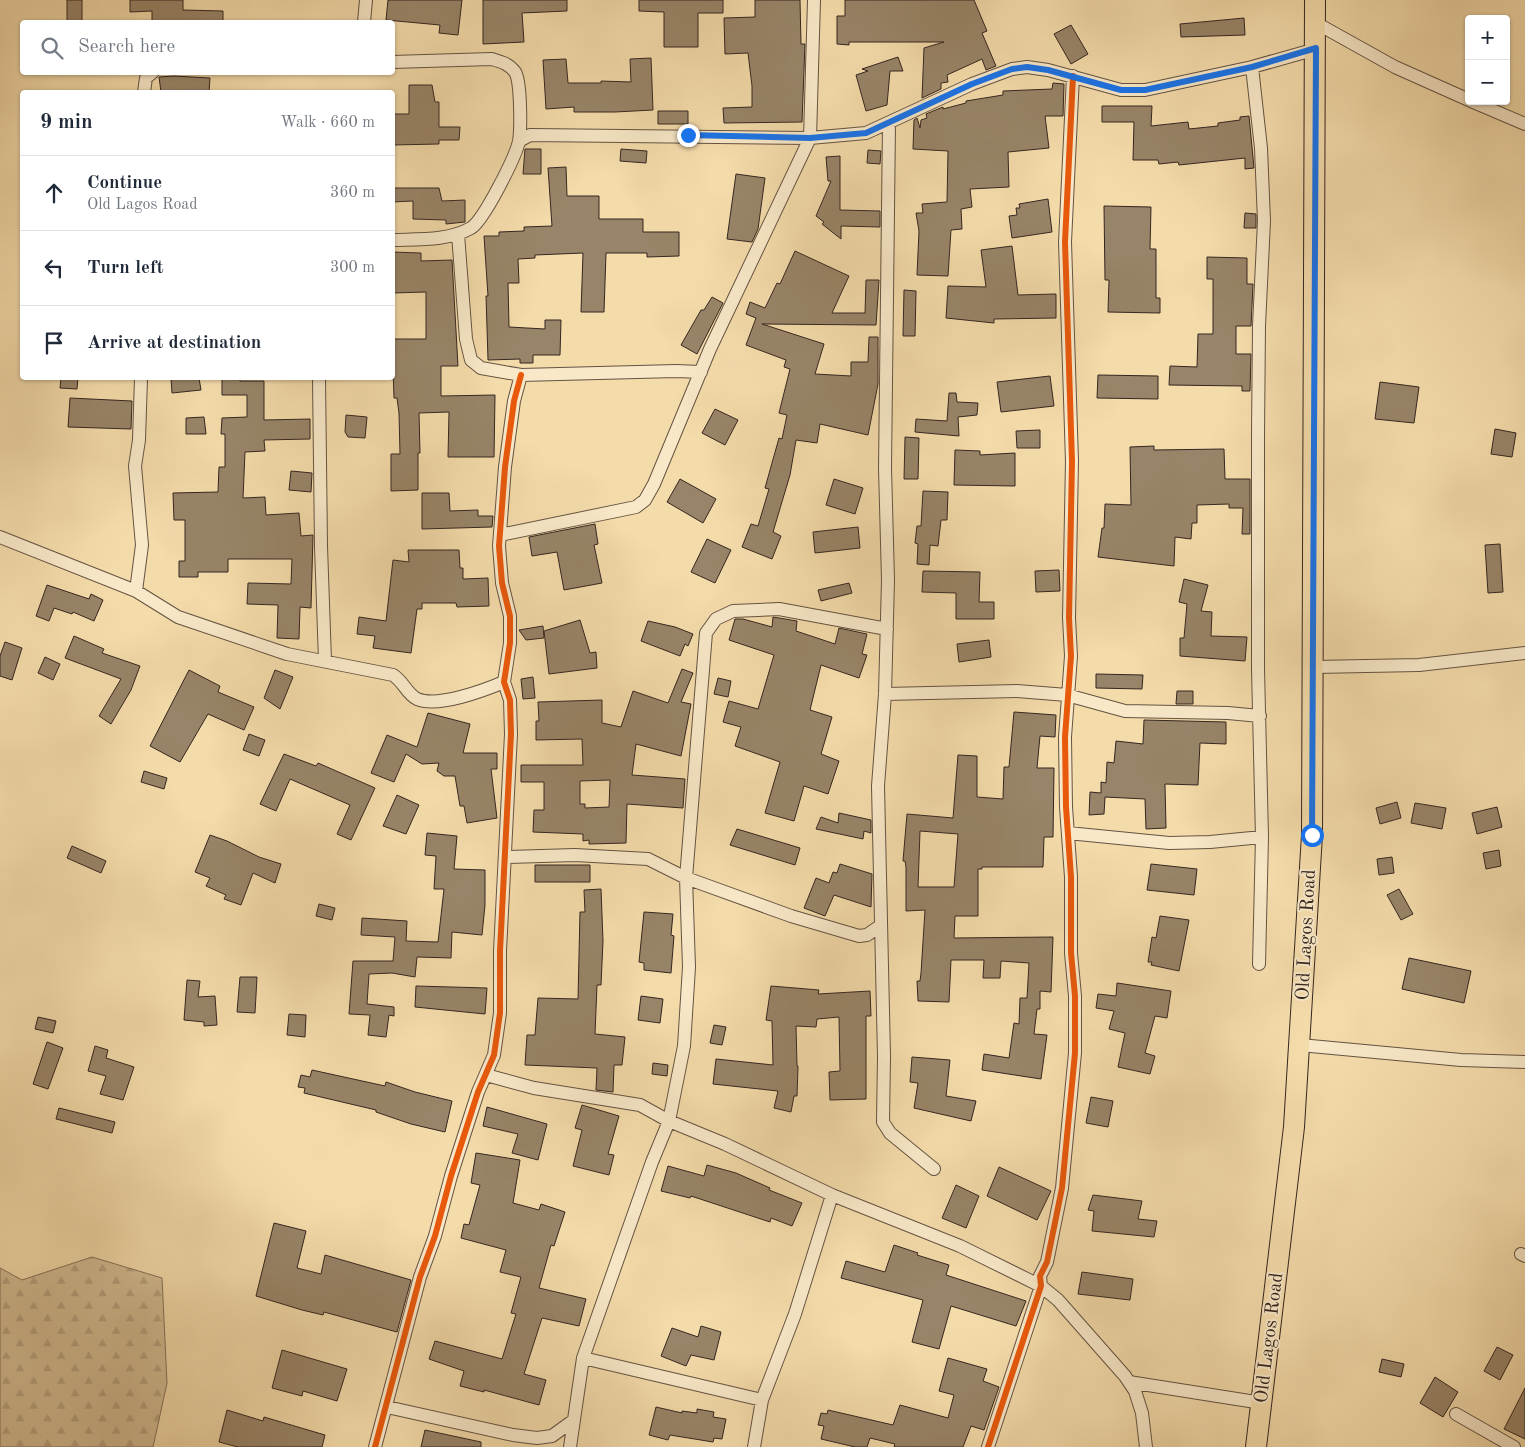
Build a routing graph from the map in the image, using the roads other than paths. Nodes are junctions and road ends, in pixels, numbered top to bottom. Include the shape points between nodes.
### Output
1 (366, 0) edge
2 (814, 0) edge
3 (1315, 0) edge
4 (364, 20) edge
5 (1316, 23) junction
6 (1316, 48) junction
7 (395, 62) edge
8 (1252, 67) junction
9 (150, 75) edge
10 (1073, 76) junction
11 (144, 90) edge
12 (1465, 99) edge
13 (1480, 105) edge
14 (888, 124) junction
15 (1525, 124) edge
16 (810, 138) junction
17 (519, 141) junction
18 (458, 234) junction
19 (395, 240) edge
20 (701, 372) junction
21 (521, 374) junction
22 (141, 380) edge
23 (319, 380) edge
24 (500, 535) junction
25 (0, 537) edge
26 (136, 591) junction
27 (887, 629) junction
28 (1525, 653) edge
29 (325, 660) junction
30 (1314, 667) junction
31 (504, 682) junction
32 (885, 694) junction
33 (1068, 695) junction
34 (1260, 716) junction
35 (1068, 833) junction
36 (1262, 837) junction
37 (506, 857) junction
38 (686, 878) junction
39 (880, 926) junction
40 (1259, 964) dead end
41 (1300, 1045) junction
42 (1525, 1062) edge
43 (486, 1075) junction
44 (669, 1121) junction
45 (934, 1168) dead end
46 (832, 1195) junction
47 (1041, 1286) junction
48 (583, 1358) junction
49 (1129, 1382) junction
50 (762, 1400) junction
51 (1262, 1403) junction
52 (387, 1407) junction
53 (1456, 1414) dead end
54 (574, 1420) junction
55 (375, 1447) edge
56 (570, 1447) edge
57 (754, 1447) edge
58 (988, 1447) edge
59 (1146, 1447) edge
60 (1256, 1447) edge
61 (1514, 1447) edge

1 - 4 street
2 - 16 street
3 - 5 main road, Old Lagos Road
5 - 6 main road, Old Lagos Road
5 - 12 street via 1395,66
6 - 8 street
6 - 30 main road, Old Lagos Road
7 - 17 street via 492,59 506,63 516,74
8 - 10 street via 1145,90 1121,90
8 - 34 street via 1261,148 1264,221 1259,326
9 - 11 street
10 - 14 street via 1027,67 1012,69 972,84
10 - 33 street via 1065,242 1072,460
13 - 15 street
14 - 16 street via 866,133
14 - 27 street
16 - 17 street via 530,135
16 - 20 street
17 - 18 street via 483,217 473,227
18 - 19 street
18 - 21 street via 466,339 471,360 481,368
20 - 21 street
20 - 24 street via 654,484 636,507
21 - 24 street via 505,467
22 - 26 street via 135,466 142,544
23 - 29 street
24 - 31 street via 502,583 510,616
25 - 26 street
26 - 29 street via 178,617 287,654
27 - 32 street
27 - 38 street via 779,608 733,611 716,619 706,634 704,647
28 - 30 street via 1419,664
29 - 31 street via 393,674 416,699 426,701 467,696
30 - 41 main road, Old Lagos Road via 1312,835
31 - 37 street via 511,716
32 - 33 street via 1018,690
32 - 39 street via 878,786
33 - 34 street via 1125,711
33 - 35 street via 1065,737
34 - 36 street
35 - 36 street via 1169,843
35 - 47 street via 1075,1053 1062,1188 1048,1255 1040,1276
36 - 40 street
37 - 38 street via 576,855 648,859
37 - 43 street via 500,1013 494,1055
38 - 39 street via 791,916 859,936 867,936
38 - 44 street via 690,967 684,1046
39 - 45 street via 883,1122 890,1132
41 - 42 street via 1461,1060
41 - 51 main road, Old Lagos Road via 1293,1137
43 - 44 street via 534,1088 640,1105
43 - 52 street via 451,1176
44 - 46 street
44 - 48 street
46 - 47 street via 960,1246
46 - 50 street via 796,1314
47 - 49 street via 1087,1331
47 - 58 street
48 - 50 street
48 - 54 street
49 - 51 street
49 - 59 street via 1142,1413
50 - 57 street
51 - 60 main road, Old Lagos Road
52 - 54 street via 537,1438 552,1436
52 - 55 street
53 - 61 street
54 - 56 street

